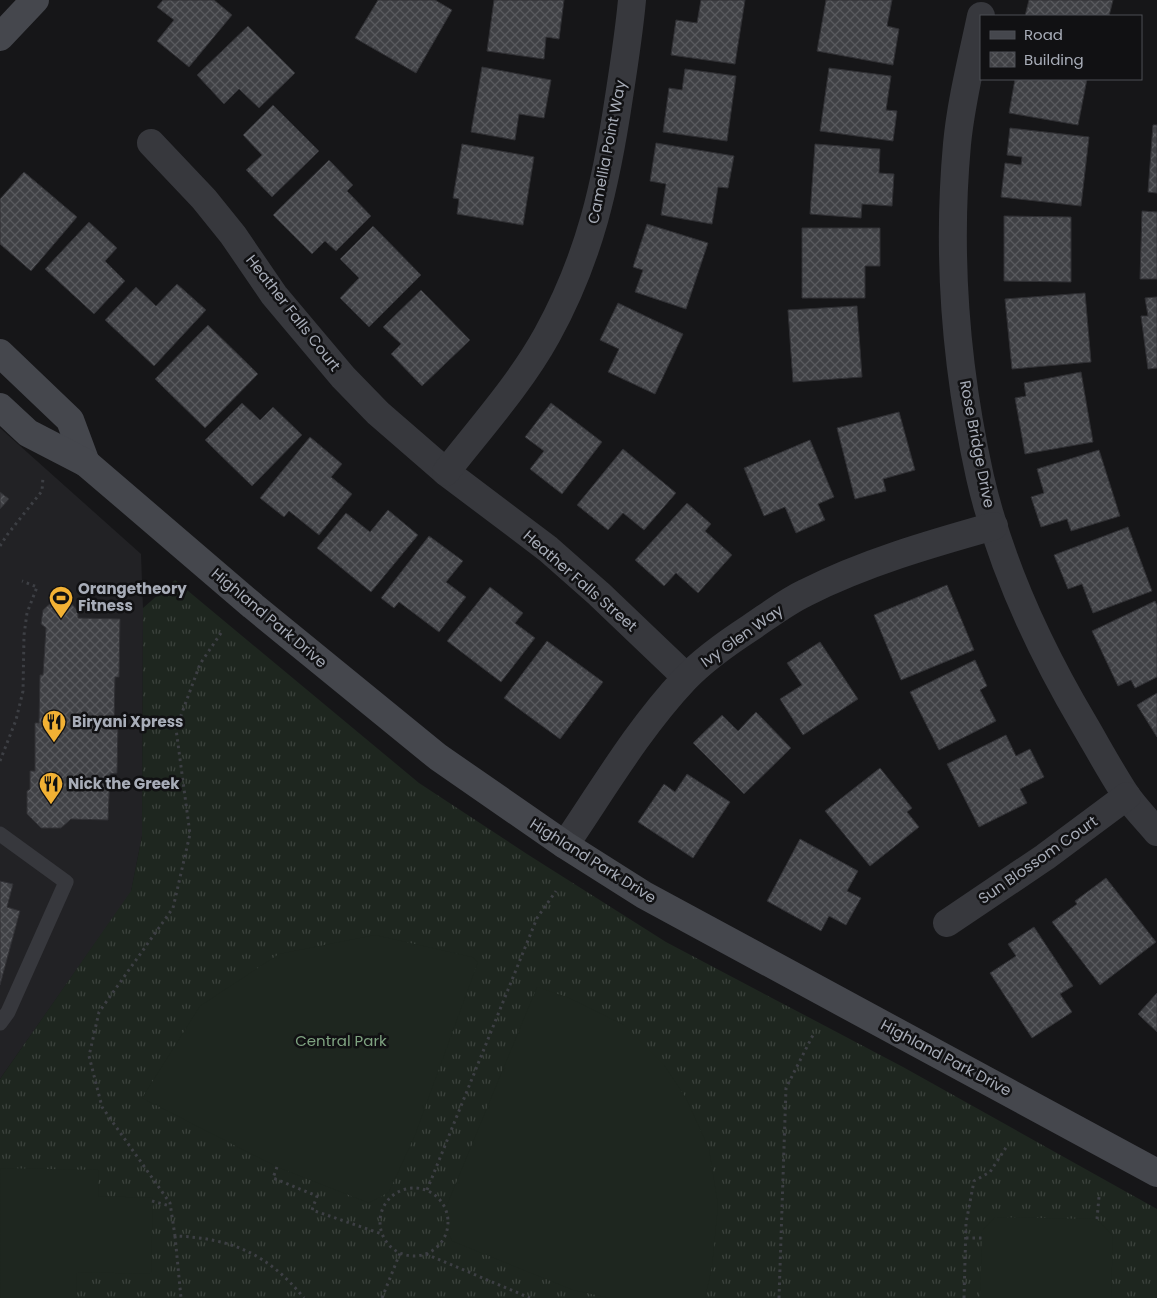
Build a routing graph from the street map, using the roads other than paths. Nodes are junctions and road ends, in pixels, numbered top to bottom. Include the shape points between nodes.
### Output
1 (35, 0) edge
2 (632, 0) edge
3 (984, 0) edge
4 (981, 15) edge
5 (980, 20) edge
6 (0, 38) edge
7 (151, 143) dead end
8 (0, 353) edge
9 (0, 407) edge
10 (86, 463) junction
11 (446, 472) junction
12 (994, 526) junction
13 (686, 678) junction
14 (1127, 796) junction
15 (1157, 832) edge
16 (0, 834) edge
17 (565, 845) junction
18 (947, 923) dead end
19 (0, 1023) edge
20 (1157, 1173) edge

1 - 6 street
2 - 11 street, Camellia Point Way via 603,190 580,265 527,368
3 - 4 street, Rose Bridge Drive
5 - 12 street, Rose Bridge Drive via 957,144 953,251 968,410 980,478
7 - 11 street, Heather Falls Court via 204,200 274,295 343,377 378,413
8 - 10 street, Highland Park Drive via 70,420
9 - 10 street, Highland Park Drive via 28,433
10 - 17 street, Highland Park Drive via 438,758
11 - 13 street, Heather Falls Street via 548,549 600,594
12 - 13 street, Ivy Glen Way via 896,556 804,593 733,639
12 - 14 street, Rose Bridge Drive via 1050,664
13 - 17 street, Ivy Glen Way via 634,740
14 - 15 street, Rose Bridge Drive
14 - 18 street, Sun Blossom Court via 1045,857
16 - 19 lane via 66,882 8,1012
17 - 20 street, Highland Park Drive via 644,894

